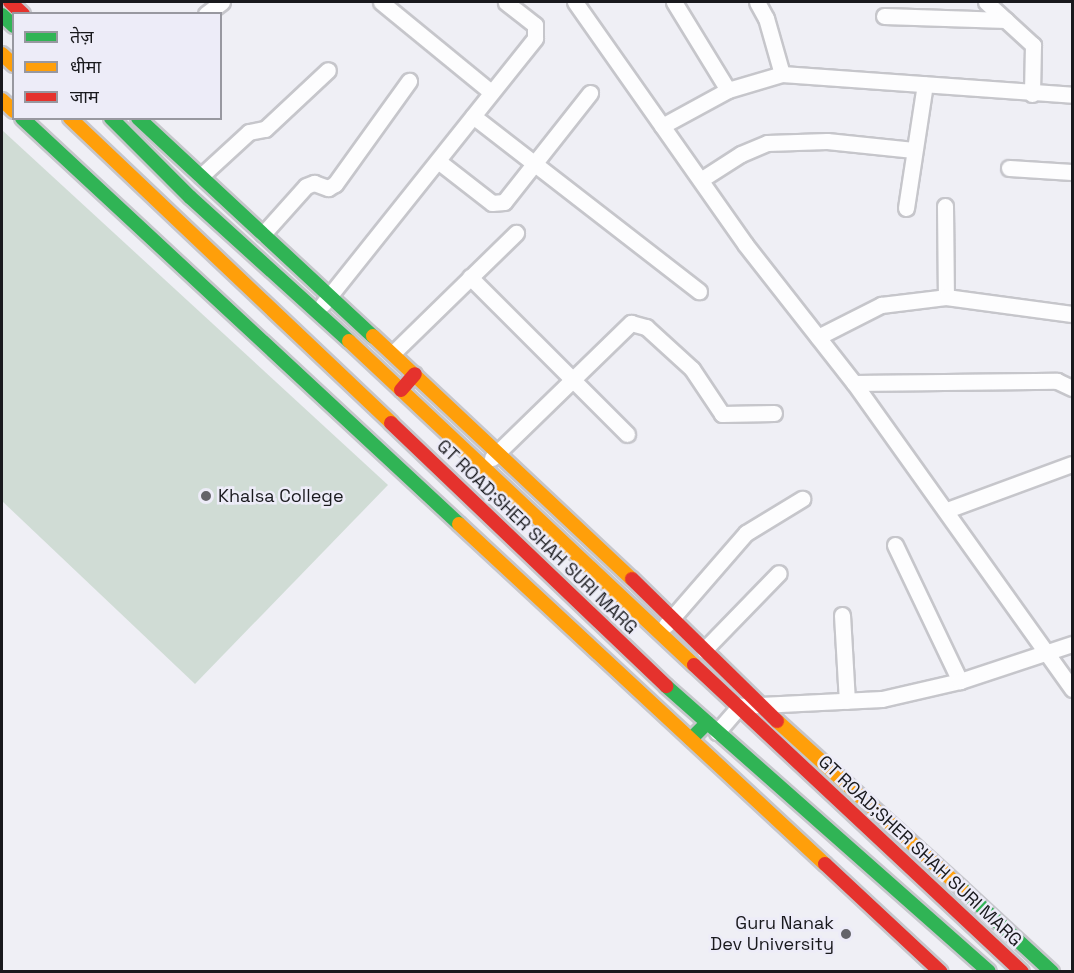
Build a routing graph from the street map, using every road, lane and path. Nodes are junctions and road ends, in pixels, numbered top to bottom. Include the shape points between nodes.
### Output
1 (222, 2) edge
2 (381, 2) edge
3 (506, 2) edge
4 (575, 2) edge
5 (674, 2) edge
6 (757, 2) edge
7 (986, 2) edge
8 (209, 12) edge
9 (884, 16) dead end
10 (1006, 20) junction
11 (328, 70) dead end
12 (782, 74) junction
13 (409, 81) dead end
14 (925, 84) junction
15 (728, 90) junction
16 (492, 92) junction
17 (590, 93) dead end
18 (1032, 94) junction
19 (1072, 95) edge
20 (473, 116) junction
21 (24, 120) edge
22 (72, 120) edge
23 (113, 120) edge
24 (140, 120) edge
25 (662, 126) junction
26 (914, 150) junction
27 (438, 161) junction
28 (536, 163) junction
29 (1009, 168) dead end
30 (1072, 172) edge
31 (201, 176) junction
32 (702, 179) junction
33 (945, 206) dead end
34 (906, 208) dead end
35 (516, 233) dead end
36 (263, 234) junction
37 (470, 277) junction
38 (699, 291) dead end
39 (330, 296) junction
40 (946, 297) junction
41 (318, 312) junction
42 (1072, 314) edge
43 (818, 337) junction
44 (393, 353) junction
45 (415, 374) junction
46 (573, 380) junction
47 (854, 383) junction
48 (1072, 388) edge
49 (401, 390) junction
50 (774, 413) dead end
51 (627, 434) dead end
52 (498, 452) junction
53 (1072, 464) edge
54 (484, 467) junction
55 (802, 499) dead end
56 (947, 510) junction
57 (895, 545) dead end
58 (779, 573) dead end
59 (842, 615) dead end
60 (671, 618) junction
61 (660, 632) junction
62 (1072, 644) edge
63 (704, 650) junction
64 (1046, 653) junction
65 (960, 681) junction
66 (1072, 689) edge
67 (847, 701) junction
68 (760, 704) junction
69 (740, 706) junction
70 (712, 728) junction
71 (691, 739) junction
72 (941, 972) edge
73 (989, 972) edge
74 (1022, 972) edge
75 (1052, 972) edge

1 - 8 street
2 - 16 street
3 - 16 street via 528,18 537,31
4 - 25 street
5 - 15 street
6 - 12 street via 766,18
7 - 10 street
9 - 10 street
10 - 18 street via 1033,45
11 - 31 street via 265,129 249,132
12 - 14 street
12 - 15 street
13 - 36 street via 335,184 328,188 314,183 306,186
14 - 18 street
14 - 26 street
15 - 25 street
16 - 20 street
17 - 28 street
18 - 19 street
20 - 27 street
20 - 28 street
21 - 71 main road
22 - 70 main road, GT ROAD;SHER SHAH SURI MARG
23 - 41 main road, GT ROAD;SHER SHAH SURI MARG via 247,251
24 - 31 main road
25 - 32 street
26 - 32 street via 827,141 767,143
26 - 34 street
27 - 28 street via 498,204 509,199
27 - 39 street
28 - 38 street
29 - 30 street
31 - 36 main road
32 - 43 street via 745,244
33 - 40 street
35 - 37 street
36 - 39 main road
37 - 44 street
37 - 46 street
39 - 41 street
39 - 44 main road
40 - 42 street
40 - 43 street via 881,305
41 - 49 main road, GT ROAD;SHER SHAH SURI MARG
43 - 47 street
44 - 45 main road
45 - 49 main road
45 - 52 main road
46 - 50 street via 624,327 636,323 646,327 692,369 722,414
46 - 51 street
46 - 52 street
47 - 48 street via 1057,381
47 - 56 street
49 - 54 main road, GT ROAD;SHER SHAH SURI MARG
52 - 54 street
52 - 60 main road
53 - 56 street
54 - 61 main road, GT ROAD;SHER SHAH SURI MARG
55 - 60 street via 746,533
56 - 64 street
57 - 65 street
58 - 63 street
59 - 67 street
60 - 61 street
60 - 63 main road
61 - 69 main road, GT ROAD;SHER SHAH SURI MARG
62 - 64 street
63 - 68 main road
64 - 65 street
64 - 66 street
65 - 67 street via 882,699
67 - 68 street
68 - 69 street
68 - 75 main road
69 - 70 street
69 - 74 main road, GT ROAD;SHER SHAH SURI MARG
70 - 71 main road
70 - 73 main road, GT ROAD;SHER SHAH SURI MARG
71 - 72 main road

